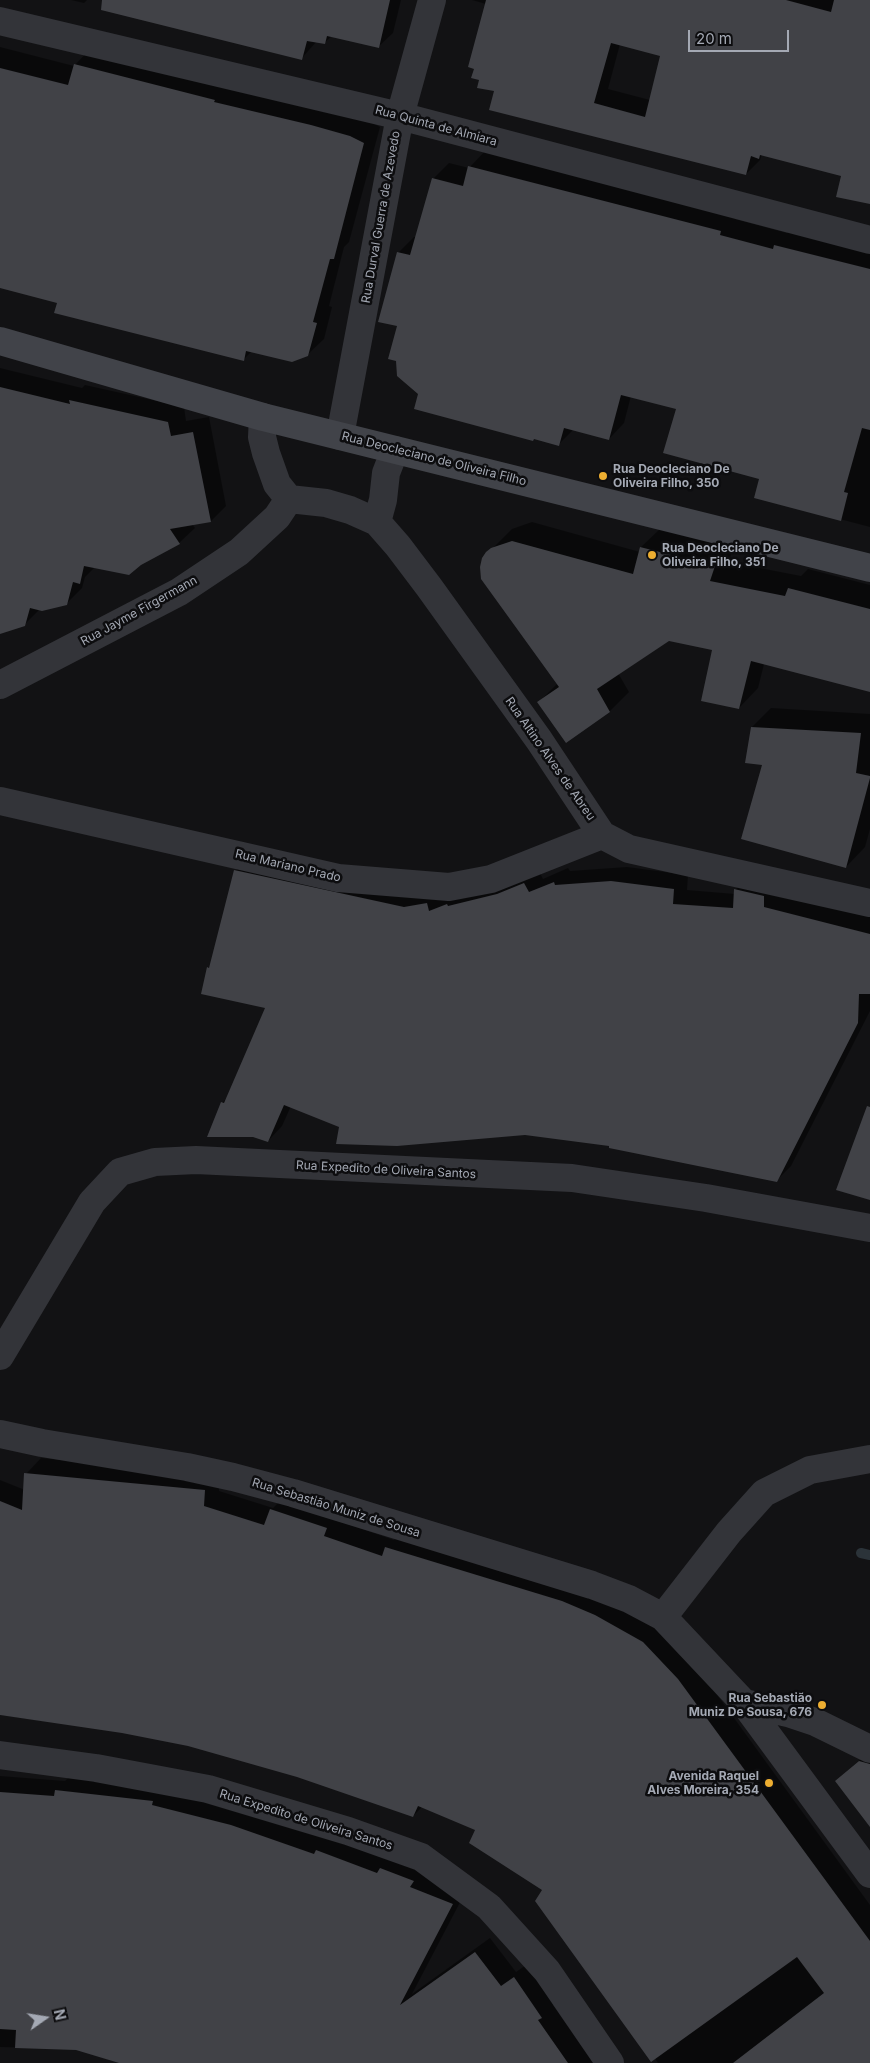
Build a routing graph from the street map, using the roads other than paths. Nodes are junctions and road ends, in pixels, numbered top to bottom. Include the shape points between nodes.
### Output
1 (432, 0) edge
2 (0, 20) edge
3 (400, 116) junction
4 (870, 240) edge
5 (0, 342) edge
6 (263, 418) junction
7 (340, 436) junction
8 (395, 450) junction
9 (289, 499) junction
10 (377, 522) junction
11 (870, 568) edge
12 (0, 685) edge
13 (0, 801) edge
14 (602, 835) junction
15 (870, 903) edge
16 (870, 1228) edge
17 (0, 1356) edge
18 (0, 1434) edge
19 (870, 1459) edge
20 (663, 1617) junction
21 (744, 1703) junction
22 (870, 1749) edge
23 (0, 1756) edge
24 (870, 1874) edge
25 (610, 2063) edge

1 - 3 street, Rua Durval Guerra de Azevedo
2 - 3 street, Rua Quinta de Almiara
3 - 4 street, Rua Quinta de Almiara
3 - 7 street, Rua Durval Guerra de Azevedo
5 - 6 street, Rua Deocleciano de Oliveira Filho
6 - 7 street, Rua Deocleciano de Oliveira Filho
6 - 9 street via 262,437 266,453 278,484
7 - 8 street, Rua Deocleciano de Oliveira Filho
8 - 10 street via 386,473
8 - 11 street, Rua Deocleciano de Oliveira Filho
9 - 10 street via 326,503
9 - 12 street, Rua Jayme Firgermann via 277,517 239,552 179,592
10 - 14 street, Rua Altino Alves de Abreu via 429,587
13 - 14 street, Rua Mariano Prado via 338,878 449,886 491,879
14 - 15 street, Rua Altino Alves de Abreu via 630,849
16 - 17 street, Rua Expedito de Oliveira Santos via 572,1178 196,1160 155,1162 120,1172 92,1202
18 - 20 street, Rua Sebastião Muniz de Sousa via 187,1467 293,1493 592,1585
19 - 20 street via 810,1470 764,1493 729,1532
20 - 21 street, Rua Sebastião Muniz de Sousa
21 - 22 street via 814,1722
21 - 24 street, Rua Sebastião Muniz de Sousa
23 - 25 street, Rua Expedito de Oliveira Santos via 96,1768 208,1789 348,1830 421,1857 489,1907 547,1971

